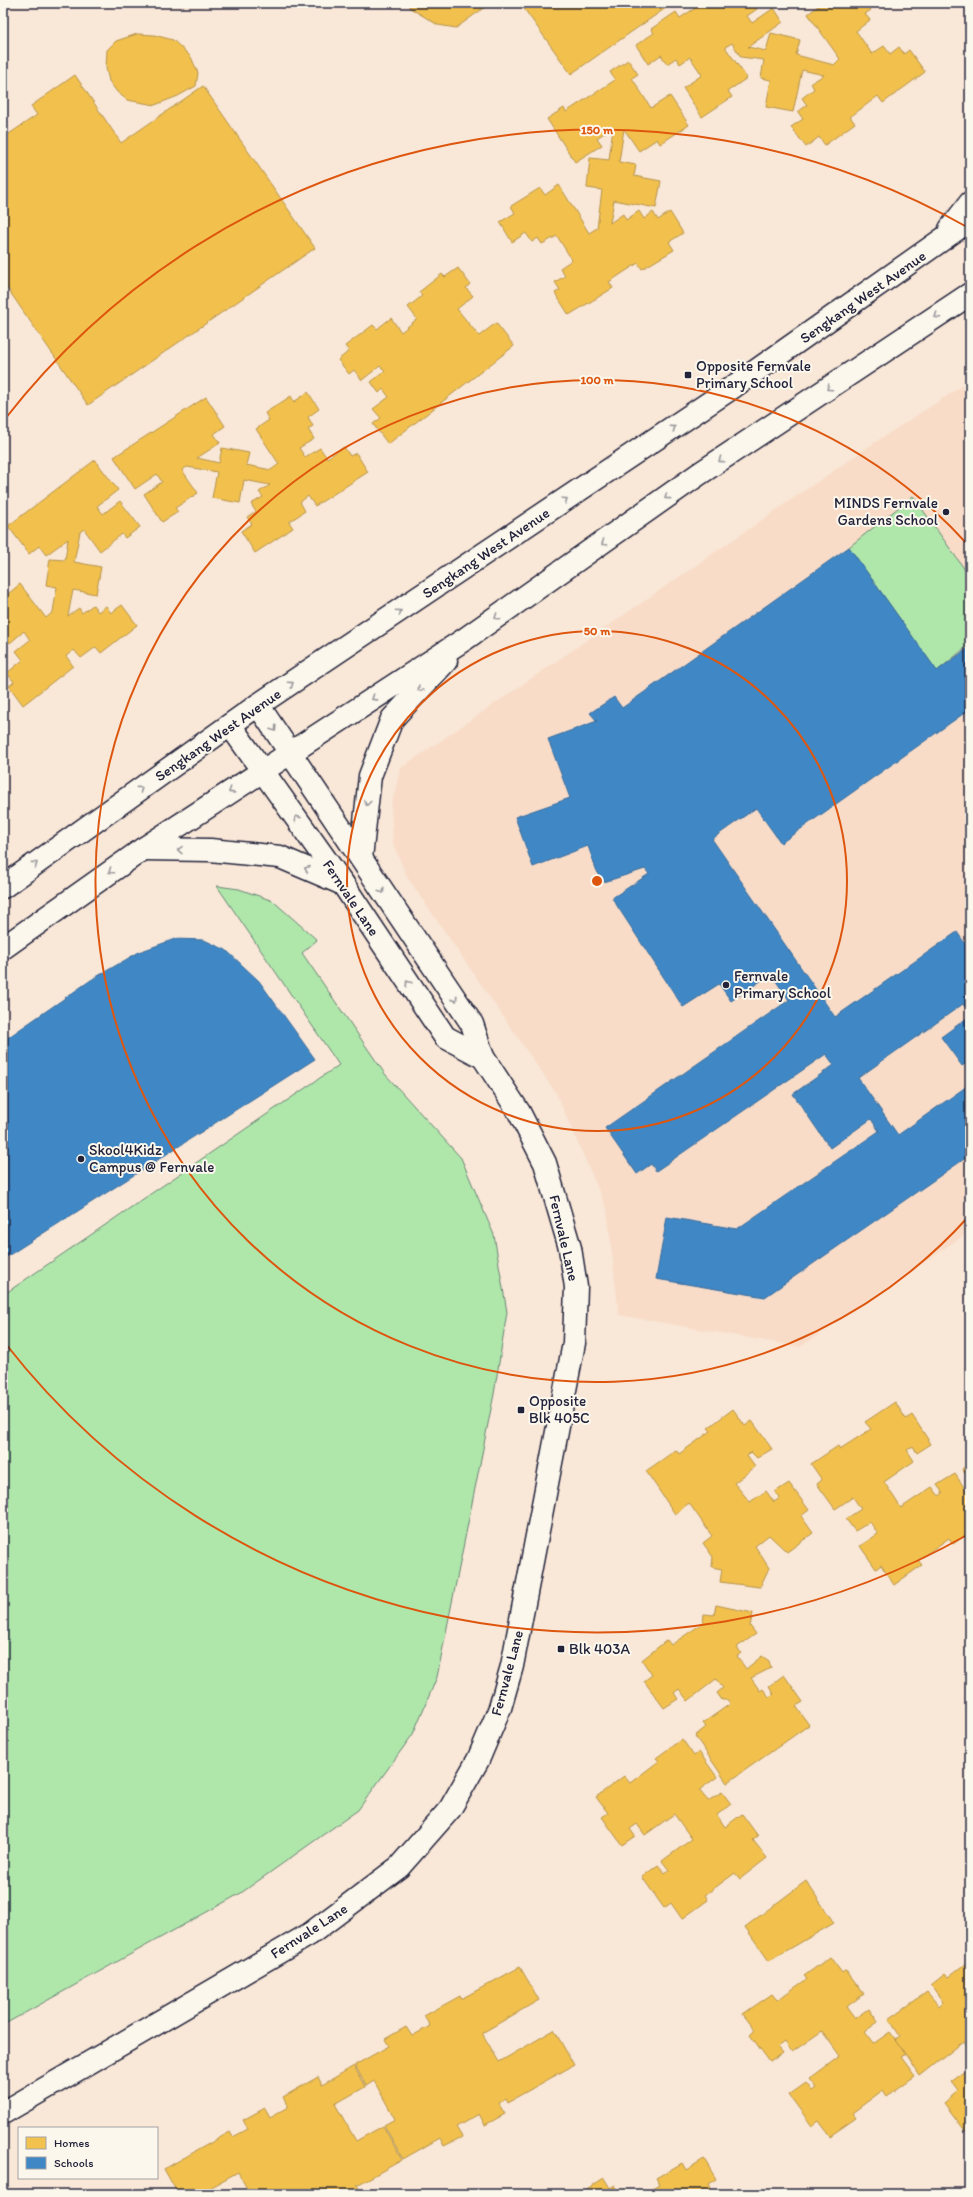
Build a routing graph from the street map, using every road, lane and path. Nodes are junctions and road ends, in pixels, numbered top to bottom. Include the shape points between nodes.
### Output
1 (970, 203) edge
2 (970, 220) edge
3 (937, 246) junction
4 (970, 294) edge
5 (465, 639) junction
6 (258, 705) junction
7 (230, 724) junction
8 (290, 753) junction
9 (263, 770) junction
10 (143, 849) junction
11 (361, 858) junction
12 (343, 884) junction
13 (3, 887) edge
14 (3, 948) edge
15 (483, 1057) junction
16 (3, 2113) edge

1 - 3 main road
2 - 3 main road, Sengkang West Avenue
6 -> 3 main road, Sengkang West Avenue via 733,388
4 -> 5 main road via 699,474
5 -> 8 main road
5 -> 11 main road via 392,719 370,776
6 - 7 main road, Sengkang West Avenue
6 -> 8 main road, Fernvale Lane
7 - 9 main road, Fernvale Lane
13 -> 7 main road, Sengkang West Avenue
8 - 9 main road
8 - 11 main road, Fernvale Lane
9 -> 10 main road
12 -> 9 main road, Fernvale Lane
12 -> 10 main road via 280,857 210,850
10 -> 14 main road
11 -> 15 main road, Fernvale Lane via 472,1024
15 -> 12 main road, Fernvale Lane via 445,1037
15 - 16 main road, Fernvale Lane via 519,1112 545,1163 570,1248 576,1287 574,1343 512,1666 500,1708 478,1760 450,1808 399,1867 337,1914 310,1934

